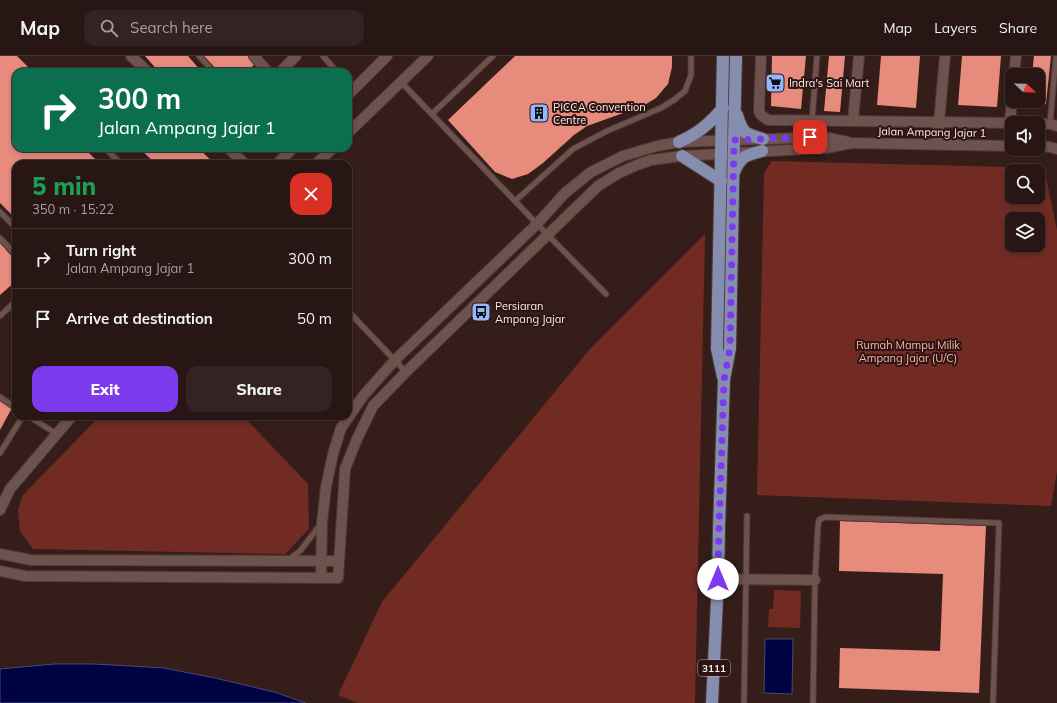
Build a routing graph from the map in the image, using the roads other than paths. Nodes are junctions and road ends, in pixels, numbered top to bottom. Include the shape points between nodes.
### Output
1 (131, 56) edge
2 (199, 56) edge
3 (254, 56) edge
4 (296, 56) edge
5 (323, 56) edge
6 (387, 56) edge
7 (428, 56) edge
8 (493, 56) edge
9 (691, 56) edge
10 (723, 56) edge
11 (736, 56) edge
12 (761, 56) edge
13 (817, 56) edge
14 (859, 56) edge
15 (945, 56) edge
16 (1016, 56) edge
17 (1056, 56) edge
18 (144, 68) edge
19 (210, 68) edge
20 (264, 68) edge
21 (284, 68) edge
22 (334, 68) edge
23 (1015, 68) edge
24 (401, 82) junction
25 (352, 87) edge
26 (729, 107) junction
27 (432, 114) junction
28 (812, 120) junction
29 (853, 121) junction
30 (939, 123) junction
31 (1005, 123) edge
32 (1054, 125) edge
33 (352, 129) edge
34 (679, 142) junction
35 (937, 144) junction
36 (763, 145) junction
37 (1005, 146) edge
38 (728, 147) junction
39 (1045, 147) edge
40 (1057, 149) edge
41 (109, 152) edge
42 (232, 152) edge
43 (289, 152) edge
44 (329, 152) edge
45 (682, 156) junction
46 (117, 160) edge
47 (241, 160) edge
48 (281, 160) edge
49 (320, 160) edge
50 (733, 173) junction
51 (721, 181) junction
52 (515, 201) junction
53 (0, 212) edge
54 (12, 224) edge
55 (537, 224) junction
56 (548, 235) junction
57 (0, 238) edge
58 (12, 251) edge
59 (606, 294) dead end
60 (12, 305) edge
61 (352, 314) edge
62 (0, 316) edge
63 (395, 360) junction
64 (406, 372) junction
65 (724, 380) junction
66 (0, 397) edge
67 (12, 405) edge
68 (352, 412) edge
69 (21, 420) edge
70 (34, 420) edge
71 (69, 420) edge
72 (346, 420) edge
73 (57, 434) junction
74 (0, 453) edge
75 (0, 510) edge
76 (747, 516) dead end
77 (322, 522) junction
78 (0, 554) edge
79 (321, 561) junction
80 (338, 561) junction
81 (286, 562) junction
82 (0, 571) edge
83 (321, 578) junction
84 (718, 579) junction
85 (746, 579) junction
86 (815, 580) junction
87 (712, 703) edge
88 (744, 703) edge
89 (813, 703) edge
90 (994, 703) edge

1 - 18 street
2 - 19 lane
3 - 20 street
4 - 21 street
5 - 22 lane
6 - 25 street
7 - 24 street
8 - 27 lane
9 - 52 lane via 691,75 685,91 661,108 573,149
10 - 26 main road
11 - 26 main road, 3111
12 - 28 street via 761,115 768,120
13 - 28 lane
14 - 29 street
15 - 30 street
16 - 23 street
17 - 32 lane
24 - 27 lane
24 - 33 street
26 - 34 main road via 695,134
26 - 36 main road via 742,130
26 - 38 main road, 3111
27 - 52 lane
28 - 29 street
29 - 30 street
30 - 31 street
30 - 35 street
34 - 38 street
34 - 55 street via 623,156 591,172 565,194
35 - 36 street, Jalan Ampang Jajar 1 via 852,143 826,148
35 - 37 street, Jalan Ampang Jajar 1
36 - 38 street, Jalan Ampang Jajar 1
36 - 50 main road via 738,162
38 - 45 street
38 - 50 main road, 3111
38 - 51 main road
39 - 40 street
41 - 46 lane
42 - 47 street
43 - 48 street
44 - 49 street
45 - 51 main road
45 - 56 street via 651,160 619,173 598,186
50 - 65 main road, 3111 via 730,348
51 - 65 main road via 717,349
52 - 55 lane
53 - 54 lane
55 - 56 lane
55 - 63 street
56 - 59 lane
56 - 64 street
57 - 58 lane
60 - 62 lane
61 - 63 lane
63 - 64 lane
63 - 68 street
64 - 80 street via 373,406 345,469
65 - 84 main road, 3111
66 - 67 lane
69 - 74 lane
70 - 73 lane
71 - 73 street
72 - 77 street via 341,428 333,454
73 - 75 street via 10,489
76 - 85 lane
77 - 79 street
77 - 81 lane via 300,551
78 - 81 street via 30,560
79 - 80 street
79 - 81 street
79 - 83 street
80 - 83 street via 338,578
82 - 83 street via 25,576
84 - 85 street
84 - 87 main road, 3111
85 - 86 street
85 - 88 lane
86 - 89 lane
86 - 90 lane via 818,526 819,520 825,517 999,523

